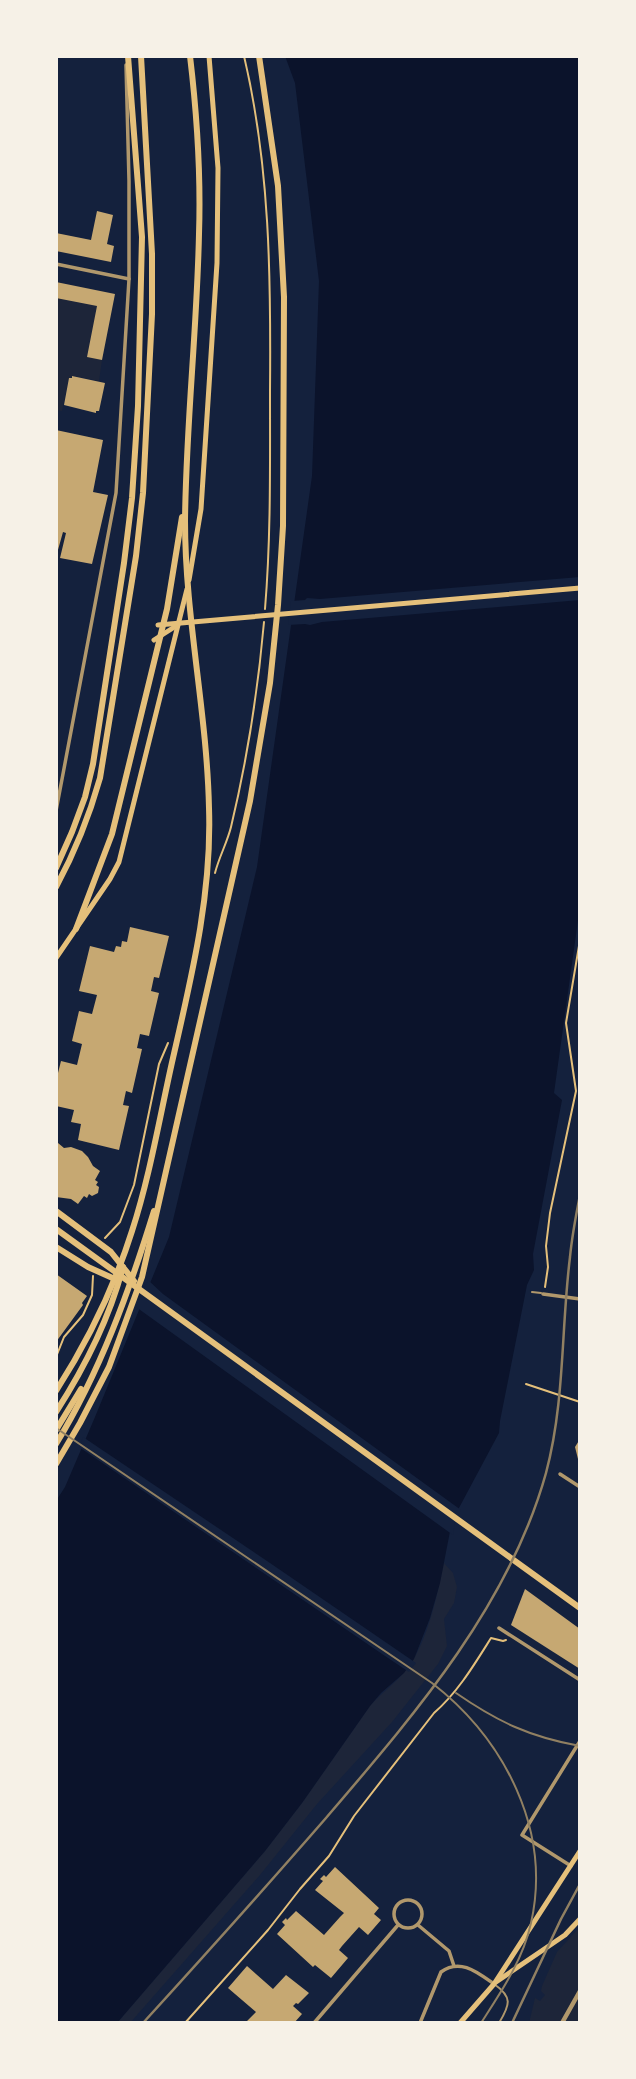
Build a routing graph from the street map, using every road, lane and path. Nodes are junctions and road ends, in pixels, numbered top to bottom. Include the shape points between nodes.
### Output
1 (127, 56) edge
2 (141, 56) edge
3 (190, 56) edge
4 (209, 56) edge
5 (244, 56) edge
6 (259, 56) edge
7 (56, 264) edge
8 (129, 279) junction
9 (186, 494) junction
10 (580, 588) edge
11 (158, 625) dead end
12 (178, 625) junction
13 (154, 640) dead end
14 (56, 811) edge
15 (56, 869) edge
16 (214, 880) dead end
17 (56, 887) edge
18 (76, 929) junction
19 (580, 940) edge
20 (56, 958) edge
21 (170, 1041) dead end
22 (167, 1170) junction
23 (56, 1211) edge
24 (133, 1228) junction
25 (56, 1229) edge
26 (102, 1243) dead end
27 (56, 1247) edge
28 (94, 1271) dead end
29 (141, 1291) junction
30 (532, 1292) dead end
31 (543, 1294) junction
32 (580, 1300) edge
33 (102, 1354) junction
34 (56, 1356) edge
35 (526, 1384) dead end
36 (56, 1391) edge
37 (580, 1402) edge
38 (56, 1412) edge
39 (56, 1430) edge
40 (56, 1444) edge
41 (56, 1464) edge
42 (560, 1474) dead end
43 (580, 1487) edge
44 (580, 1608) edge
45 (499, 1628) dead end
46 (513, 1637) junction
47 (580, 1680) edge
48 (580, 1741) edge
49 (580, 1851) edge
50 (571, 1866) junction
51 (580, 1919) edge
52 (398, 1924) junction
53 (418, 1925) junction
54 (454, 1966) junction
55 (494, 1984) junction
56 (580, 1991) edge
57 (185, 2023) edge
58 (314, 2023) edge
59 (420, 2023) edge
60 (460, 2023) edge
61 (499, 2023) edge
62 (562, 2023) edge

1 - 8 street
1 - 15 highway via 142,237 132,498 93,764
2 - 17 highway via 152,254 143,493 100,778 76,848
3 - 9 highway via 200,200
4 - 12 main road via 218,168 217,263 201,509
5 - 16 path via 262,156 269,240 268,565 251,720 230,831
6 - 22 highway via 275,154 283,250 283,487 277,618 253,788
7 - 8 street
8 - 14 street via 116,494
9 - 18 highway via 167,610 110,841
9 - 24 highway via 188,596 208,783 209,854 199,941
10 - 12 main road
11 - 12 main road
12 - 13 main road
12 - 18 main road via 118,862
18 - 20 main road
19 - 31 path via 566,1023 576,1091 550,1213
21 - 26 path via 159,1064 134,1185 120,1222
22 - 33 highway via 132,1280
22 - 41 highway via 132,1308 95,1395
23 - 29 highway via 111,1252
24 - 36 highway via 99,1316
24 - 38 highway via 105,1322
25 - 29 highway
27 - 29 highway
28 - 34 path via 92,1295
29 - 44 highway
30 - 31 lane
31 - 32 street
33 - 39 highway
33 - 40 highway
35 - 37 path
42 - 43 street
45 - 46 street
46 - 47 street
46 - 57 path via 503,1641 491,1638 460,1686 354,1816 330,1856
48 - 50 street via 522,1835
49 - 50 main road
50 - 55 main road
51 - 55 main road via 565,1935
52 - 53 street via 405,1929
52 - 53 street via 395,1908 410,1900 422,1912
52 - 58 street
53 - 54 street via 449,1951
54 - 55 street via 466,1967
54 - 59 street via 441,1972
55 - 60 main road
55 - 61 lane via 509,2000
56 - 62 street

